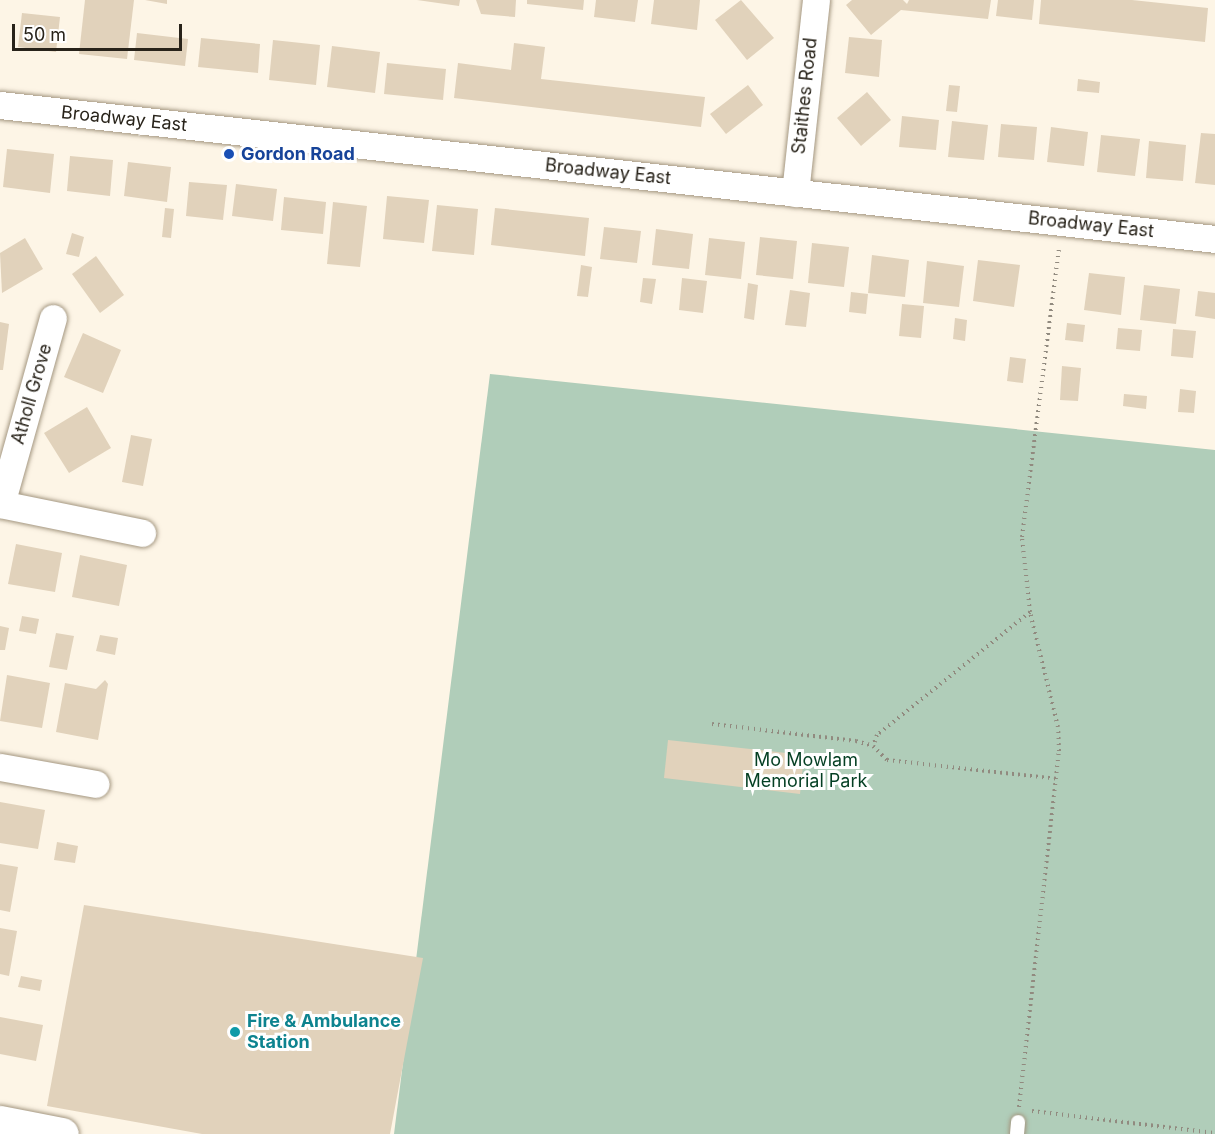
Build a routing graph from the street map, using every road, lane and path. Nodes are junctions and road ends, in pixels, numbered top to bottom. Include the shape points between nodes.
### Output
1 (816, 0) edge
2 (0, 105) edge
3 (795, 193) junction
4 (1062, 222) junction
5 (1215, 239) edge
6 (53, 318) dead end
7 (1, 504) edge
8 (142, 533) dead end
9 (1030, 612) junction
10 (712, 724) dead end
11 (873, 746) junction
12 (0, 767) edge
13 (1058, 779) junction
14 (96, 784) dead end
15 (0, 1122) edge
16 (1018, 1122) edge
17 (1215, 1133) edge
18 (62, 1134) edge

1 - 3 street, Staithes Road
2 - 3 street, Broadway East
3 - 4 street, Broadway East
4 - 5 street, Broadway East
4 - 9 path via 1023,537
6 - 7 street, Atholl Grove
7 - 8 street
9 - 11 path via 877,735
9 - 13 path via 1058,727
10 - 11 path
11 - 13 path via 887,760
12 - 14 street
13 - 16 path
15 - 18 main road
16 - 17 path

